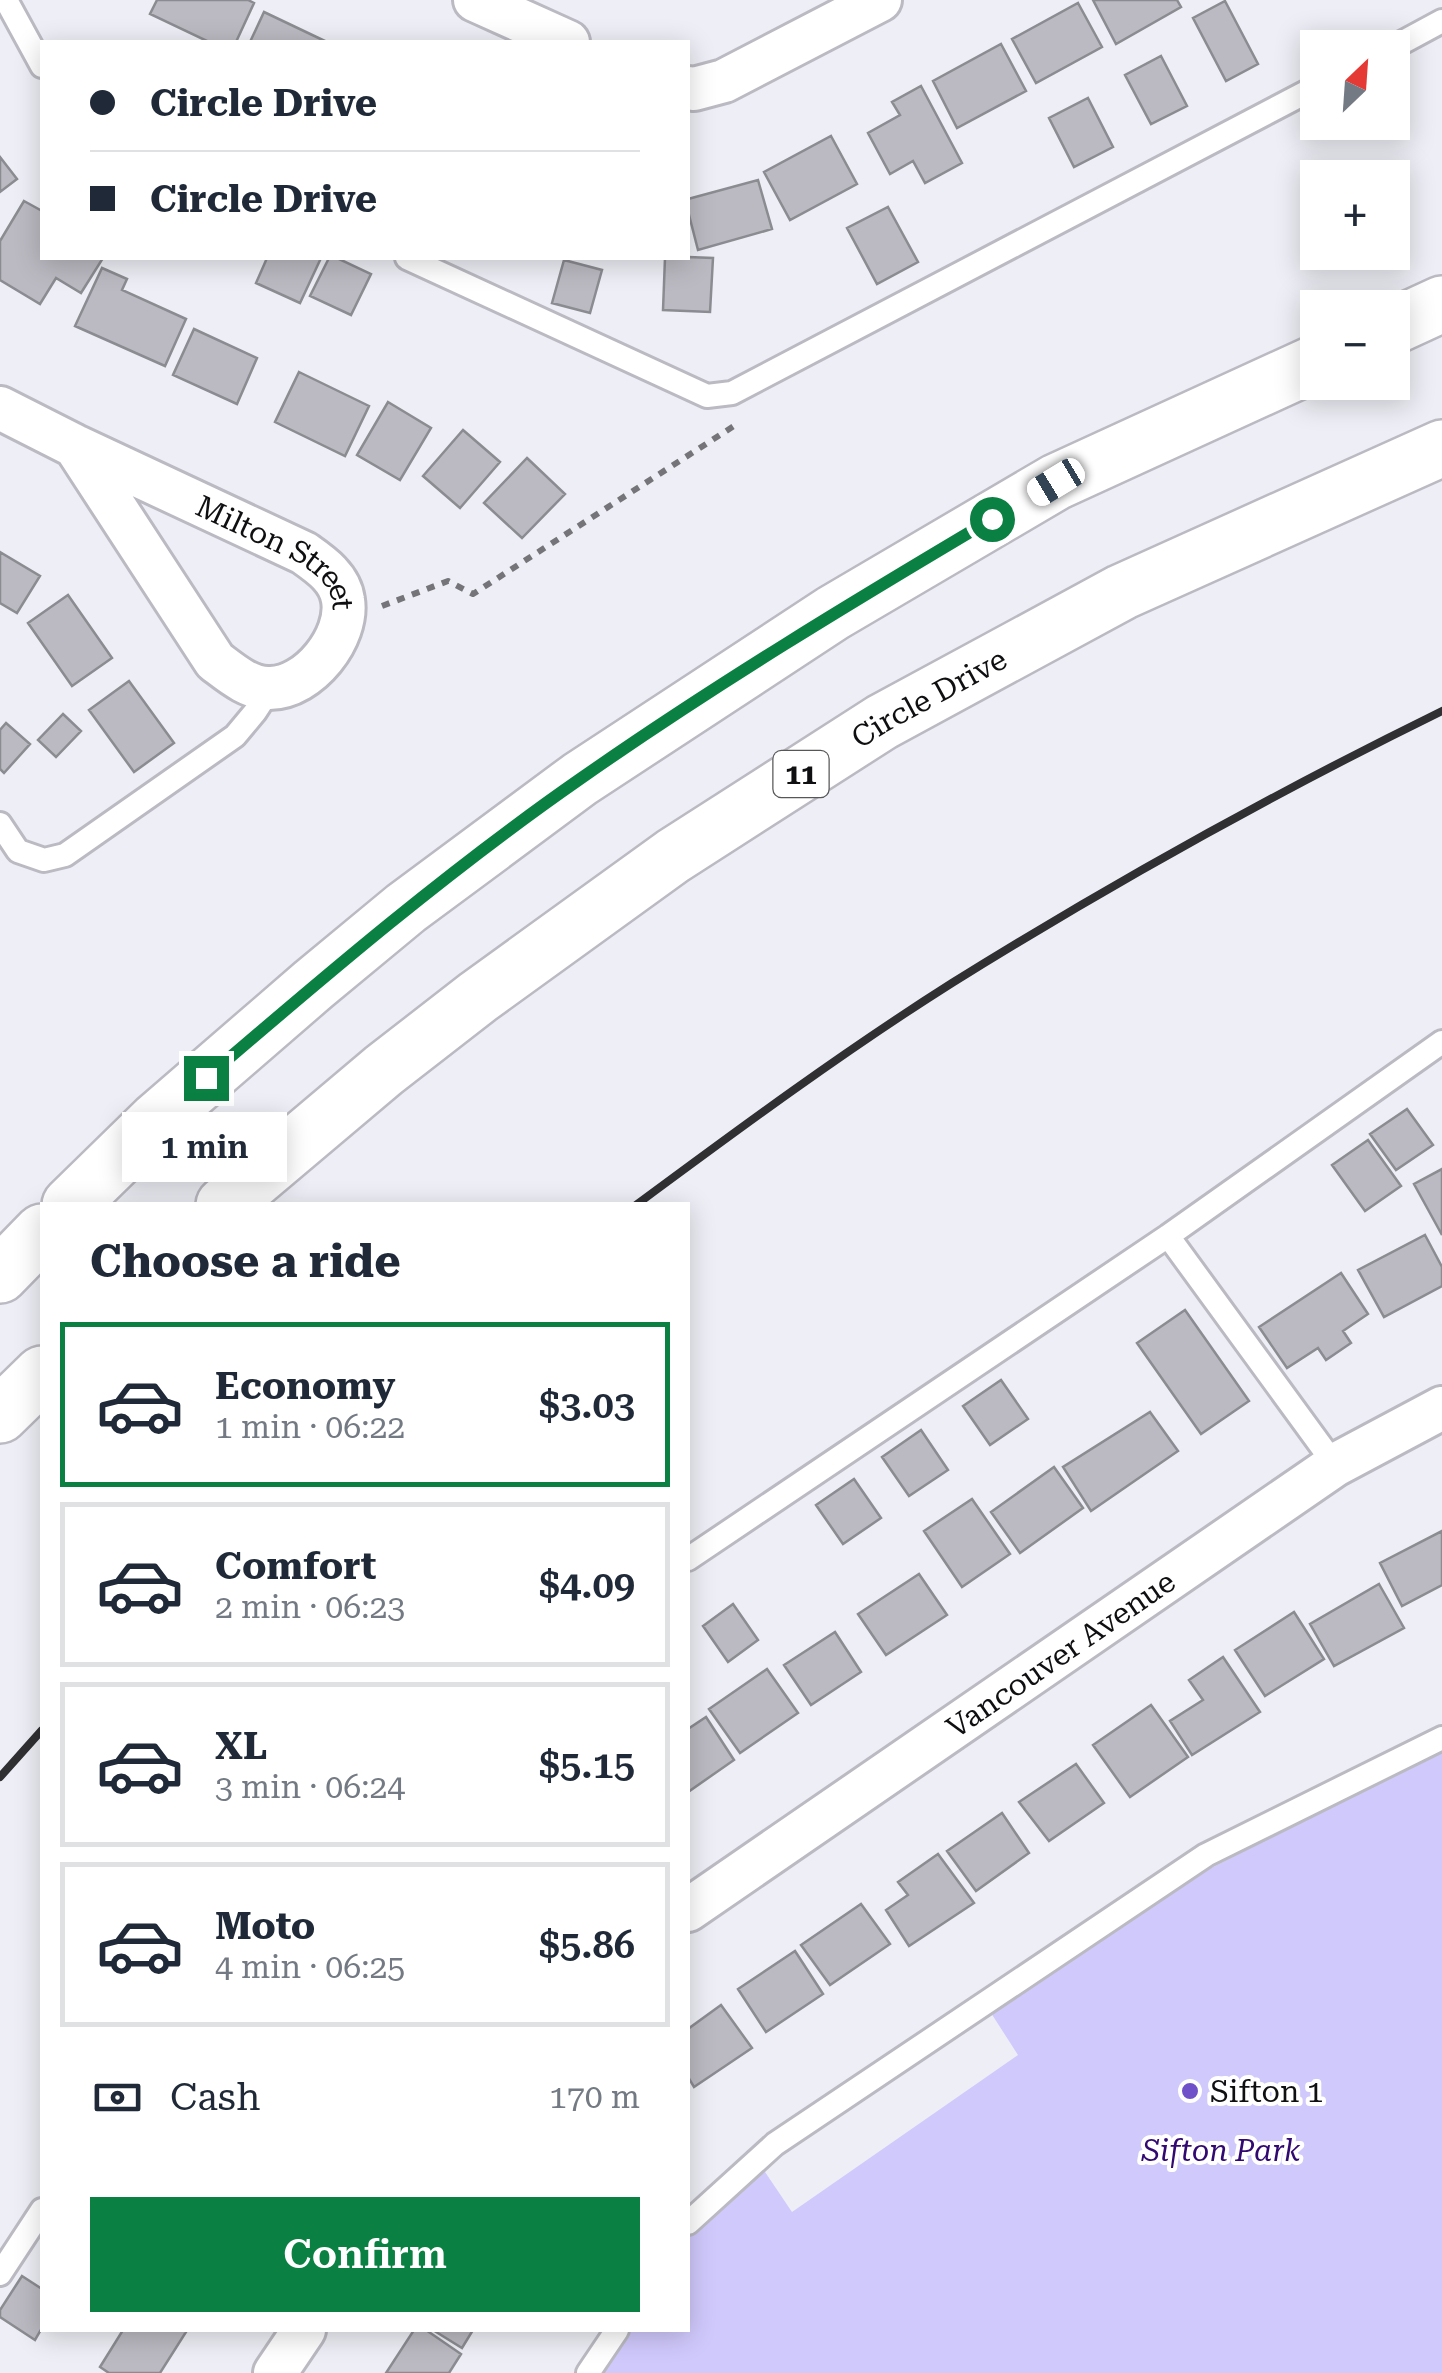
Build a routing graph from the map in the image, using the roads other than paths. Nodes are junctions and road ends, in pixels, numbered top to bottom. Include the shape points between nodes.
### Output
1 (6, 0) edge
2 (475, 0) edge
3 (880, 0) edge
4 (1442, 21) edge
5 (1410, 38) edge
6 (564, 40) edge
7 (40, 62) edge
8 (690, 88) edge
9 (1300, 95) edge
10 (411, 260) edge
11 (1442, 304) edge
12 (1410, 319) edge
13 (1300, 370) edge
14 (0, 408) edge
15 (76, 446) junction
16 (1442, 448) edge
17 (270, 689) junction
18 (0, 824) edge
19 (1442, 1042) edge
20 (77, 1194) edge
21 (228, 1202) edge
22 (40, 1221) edge
23 (40, 1234) edge
24 (1168, 1236) junction
25 (0, 1252) edge
26 (0, 1275) edge
27 (40, 1362) edge
28 (40, 1376) edge
29 (0, 1392) edge
30 (1442, 1408) edge
31 (0, 1415) edge
32 (1335, 1464) junction
33 (690, 1558) edge
34 (1442, 1738) edge
35 (690, 1909) edge
36 (40, 2213) edge
37 (690, 2221) edge
38 (0, 2274) edge
39 (303, 2332) edge
40 (615, 2332) edge
41 (275, 2373) edge
42 (588, 2373) edge

1 - 7 lane
2 - 6 street
3 - 8 street via 724,82
4 - 5 lane
9 - 10 lane via 732,394 707,396
11 - 12 highway
13 - 20 highway via 1056,482 833,612 580,779 406,908
14 - 15 street, Milton Street
15 - 17 street via 215,661 240,680
15 - 17 street, Milton Street via 304,553 330,572 343,597 334,642 298,680
16 - 21 highway, Circle Drive / 11 via 1122,592 882,722 673,856 478,997
17 - 18 lane via 235,736 65,856 44,860 18,852
19 - 24 lane
22 - 25 highway
23 - 26 highway
24 - 32 lane
24 - 33 lane
27 - 29 highway
28 - 31 highway
30 - 32 street, Vancouver Avenue
32 - 35 street, Vancouver Avenue
34 - 37 lane via 1206,1855 775,2144
36 - 38 lane
39 - 41 street
40 - 42 lane

